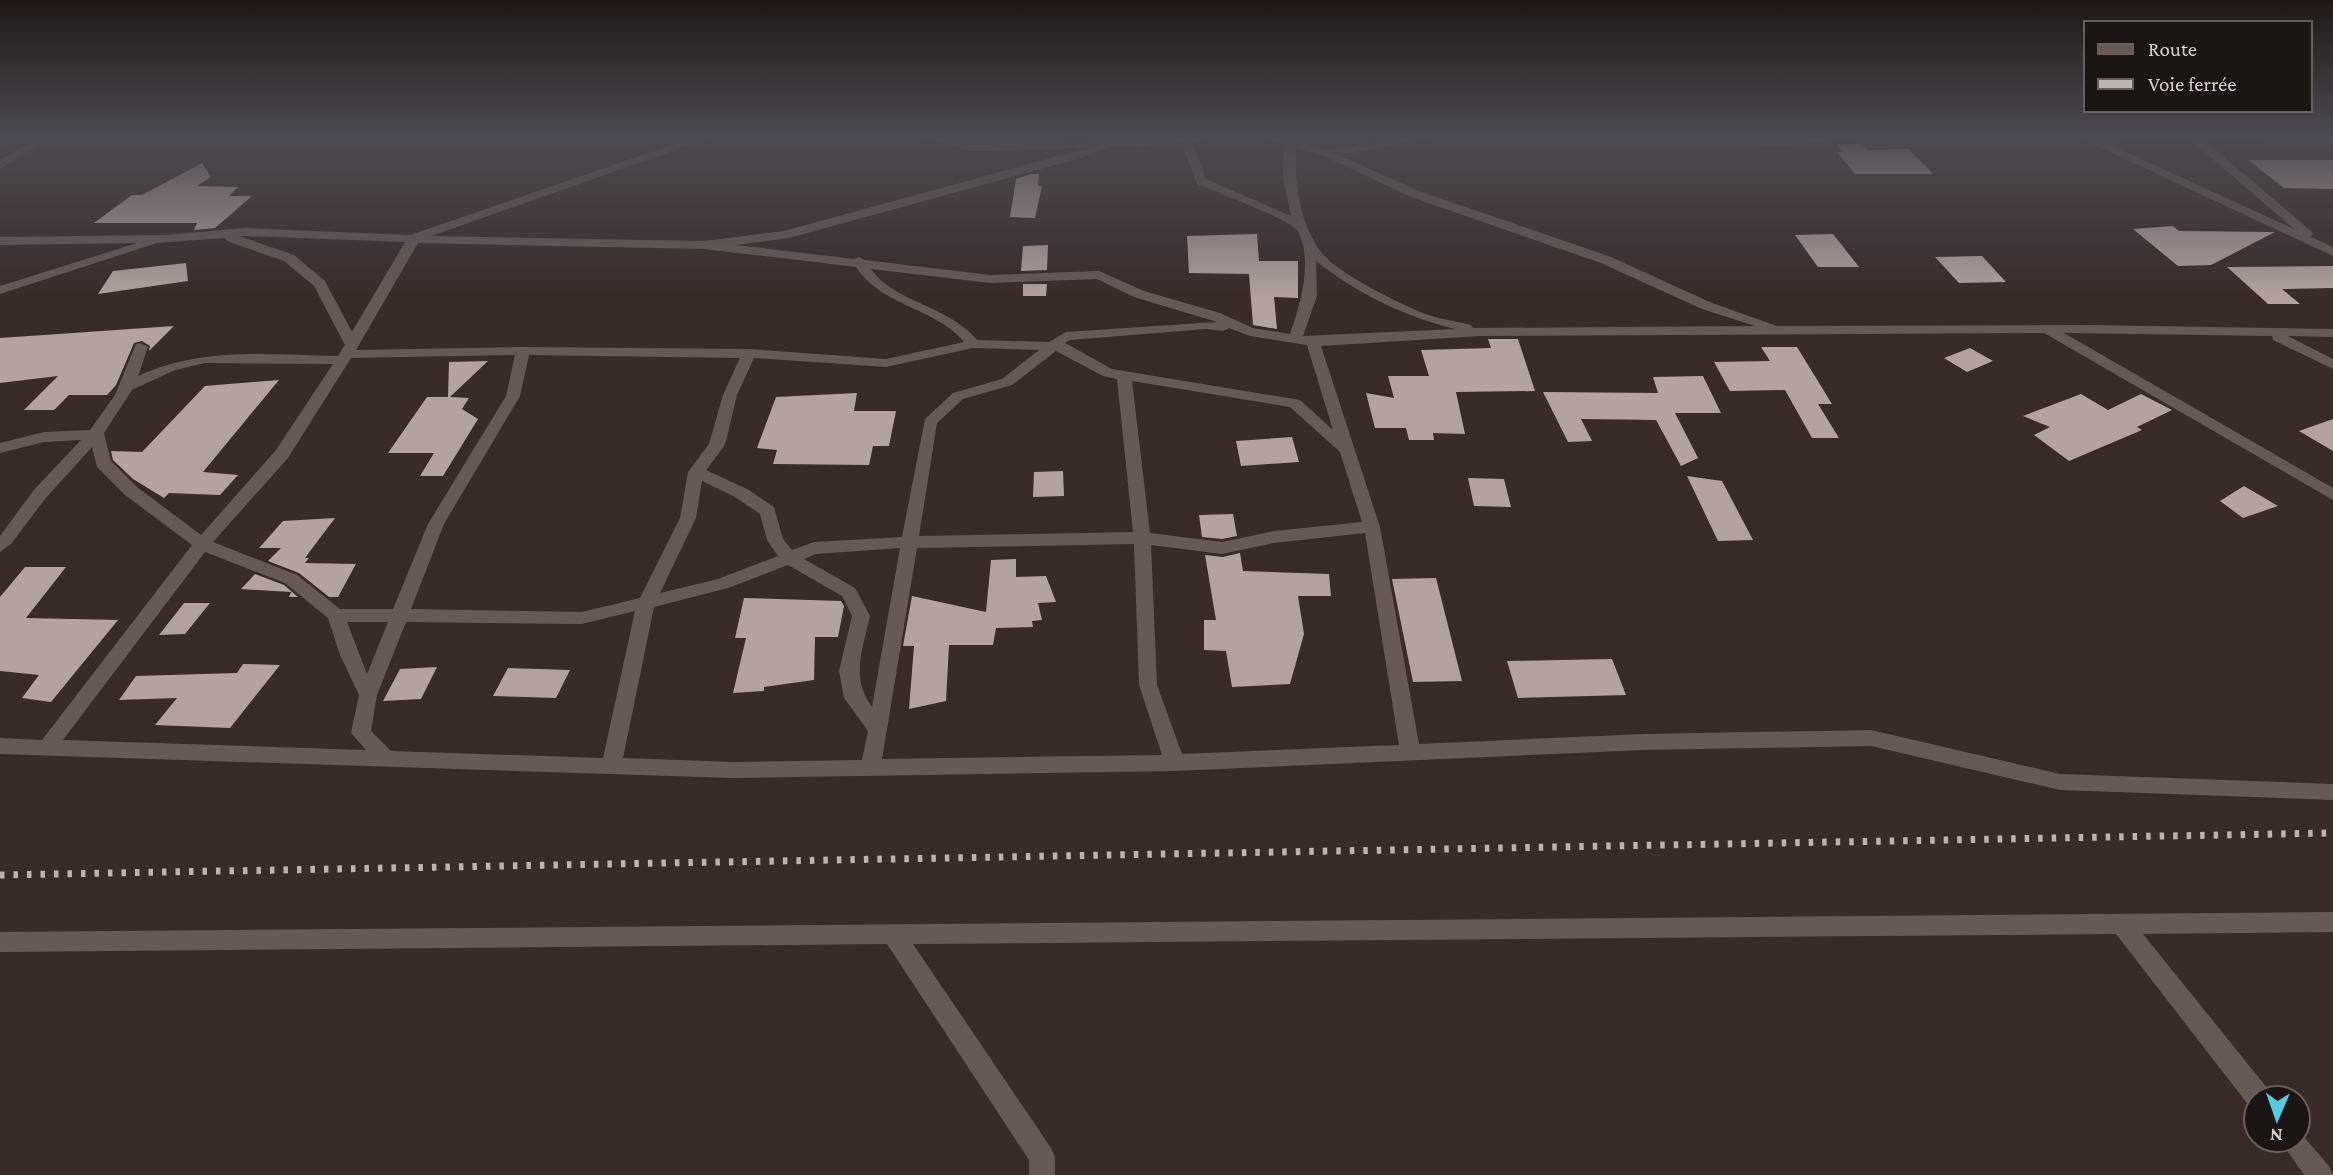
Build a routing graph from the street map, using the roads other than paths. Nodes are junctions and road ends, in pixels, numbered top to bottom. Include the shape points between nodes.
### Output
1 (550, 191) edge
2 (948, 191) edge
3 (1224, 191) edge
4 (1290, 191) edge
5 (1408, 191) edge
6 (2200, 191) edge
7 (2257, 191) edge
8 (1293, 222) junction
9 (198, 236) junction
10 (415, 237) junction
11 (165, 239) junction
12 (0, 241) edge
13 (1309, 243) junction
14 (704, 245) junction
15 (2328, 250) edge
16 (859, 261) junction
17 (0, 290) edge
18 (2048, 330) junction
19 (1250, 332) junction
20 (1481, 332) junction
21 (1785, 332) junction
22 (2272, 333) junction
23 (2333, 333) edge
24 (1295, 340) junction
25 (1313, 342) junction
26 (973, 344) junction
27 (141, 347) dead end
28 (1055, 347) junction
29 (523, 351) junction
30 (348, 353) junction
31 (750, 354) junction
32 (2333, 365) edge
33 (1124, 375) junction
34 (129, 386) junction
35 (97, 435) junction
36 (0, 448) edge
37 (1344, 448) junction
38 (696, 472) junction
39 (2333, 495) edge
40 (1371, 527) junction
41 (1142, 538) junction
42 (908, 542) junction
43 (202, 544) junction
44 (0, 546) edge
45 (789, 558) junction
46 (646, 603) junction
47 (336, 615) junction
48 (402, 615) junction
49 (368, 695) junction
50 (877, 729) junction
51 (0, 746) edge
52 (47, 747) junction
53 (1410, 752) junction
54 (386, 758) junction
55 (1175, 763) junction
56 (611, 766) junction
57 (871, 768) junction
58 (2333, 792) edge
59 (2333, 922) edge
60 (2122, 924) junction
61 (893, 934) junction
62 (0, 942) edge
63 (2248, 1084) edge
64 (2304, 1154) edge
65 (1042, 1175) edge
66 (2320, 1175) edge

1 - 10 street
2 - 14 street via 785,235
3 - 8 street
4 - 8 street
5 - 21 street via 1606,260 1707,306
6 - 15 street
7 - 15 street
8 - 13 street
9 - 10 street via 245,232
9 - 11 street
9 - 30 street via 236,238 289,258 320,284
10 - 14 street via 490,243
10 - 30 street
11 - 12 street
11 - 17 street
13 - 20 street via 1317,256 1351,282 1419,316
13 - 24 street via 1310,296
14 - 16 street
16 - 19 street via 990,279 1099,275 1139,294 1215,316
16 - 26 street via 865,275 963,328
18 - 21 street
18 - 22 street
18 - 39 street
19 - 24 street
19 - 28 street via 1206,325 1155,328 1066,336
20 - 21 street
20 - 25 street
22 - 23 street
22 - 32 street
24 - 25 street
25 - 37 street
26 - 28 street
26 - 31 street via 886,363
27 - 34 street
28 - 33 street via 1063,347 1108,373
28 - 42 street via 1007,382 958,396 930,422
29 - 30 street
29 - 31 street
29 - 48 street via 513,396 436,524
30 - 34 street via 205,359 170,367
30 - 43 street via 282,454
31 - 38 street via 730,394 717,444
33 - 37 street via 1295,403
33 - 41 street
34 - 35 street
35 - 36 street via 44,437
35 - 43 street via 103,463 131,491
35 - 44 street via 40,494
37 - 40 street
38 - 45 street via 768,511 775,540
38 - 46 street via 688,518
40 - 41 street via 1274,537 1222,548
40 - 53 street
41 - 42 street
41 - 55 street via 1148,685
42 - 45 street via 814,548
42 - 50 street
43 - 47 street via 291,579
43 - 52 street
45 - 46 street via 722,584
45 - 50 street via 849,592 860,616 848,671 854,698
46 - 48 street via 582,618
46 - 56 street
47 - 48 street
47 - 49 street
48 - 49 street
49 - 54 street via 361,733
50 - 57 street
51 - 52 street
52 - 54 street
53 - 55 street
53 - 58 street via 1871,738 2060,782
54 - 56 street
55 - 57 street
56 - 57 street
59 - 60 street
60 - 61 street
60 - 63 street
61 - 62 street
61 - 65 street via 1042,1157
64 - 66 street

